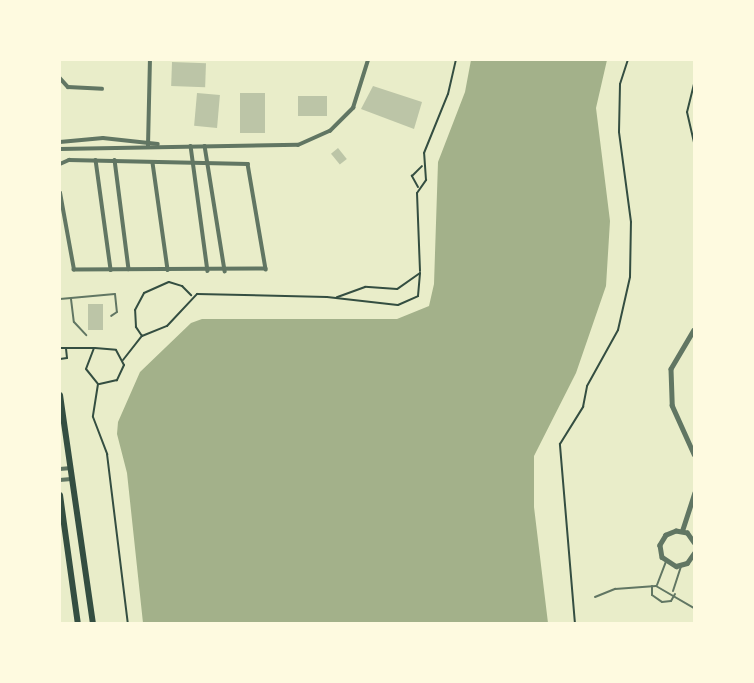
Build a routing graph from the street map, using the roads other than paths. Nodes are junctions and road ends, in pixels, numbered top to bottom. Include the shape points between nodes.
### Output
1 (150, 60) edge
2 (368, 60) edge
3 (60, 78) edge
4 (102, 89) dead end
5 (128, 139) junction
6 (148, 140) junction
7 (62, 142) edge
8 (159, 145) junction
9 (148, 146) junction
10 (191, 146) junction
11 (205, 146) junction
12 (66, 147) junction
13 (127, 147) junction
14 (60, 149) edge
15 (96, 160) junction
16 (115, 160) junction
17 (153, 163) junction
18 (193, 163) junction
19 (60, 164) edge
20 (208, 164) junction
21 (60, 193) edge
22 (129, 269) junction
23 (111, 270) junction
24 (168, 270) junction
25 (208, 271) junction
26 (225, 271) junction
27 (71, 298) junction
28 (60, 299) edge
29 (111, 316) dead end
30 (695, 330) edge
31 (86, 335) dead end
32 (60, 395) edge
33 (695, 454) edge
34 (71, 468) junction
35 (60, 469) edge
36 (73, 479) junction
37 (60, 480) edge
38 (695, 493) edge
39 (60, 495) edge
40 (682, 531) junction
41 (695, 543) edge
42 (695, 553) edge
43 (666, 561) junction
44 (682, 565) junction
45 (652, 586) junction
46 (656, 586) junction
47 (674, 593) junction
48 (595, 597) dead end
49 (695, 608) edge
50 (78, 624) edge
51 (93, 624) edge

1 - 6 street
2 - 11 street via 353,108 314,140 284,148
3 - 4 street via 68,88
5 - 6 street
5 - 7 street
5 - 13 street
6 - 8 street
6 - 9 street
7 - 12 street
8 - 9 street
8 - 10 street
9 - 13 street
10 - 11 street
10 - 18 street
11 - 20 street
12 - 13 street
12 - 14 street
15 - 16 street
15 - 19 street
15 - 23 street
16 - 17 street
16 - 22 street
17 - 18 street
17 - 24 street
18 - 20 street
18 - 25 street
20 - 26 street
20 - 26 street via 245,163 253,168 266,269
21 - 23 street via 72,267
22 - 23 street
22 - 24 street
24 - 25 street
25 - 26 street
27 - 28 lane
27 - 29 lane via 115,294 117,309
27 - 31 lane via 74,322
30 - 33 street via 671,369 672,405
32 - 34 main road
34 - 35 street
34 - 36 main road
36 - 37 street
36 - 51 main road
38 - 40 street
39 - 50 main road
40 - 41 street
40 - 43 street via 671,532 662,540 660,551
42 - 44 street
43 - 44 street
43 - 46 lane
44 - 47 lane
45 - 46 lane
45 - 47 lane via 652,594 662,602 671,601
45 - 48 lane via 615,589
46 - 47 lane
47 - 49 lane

